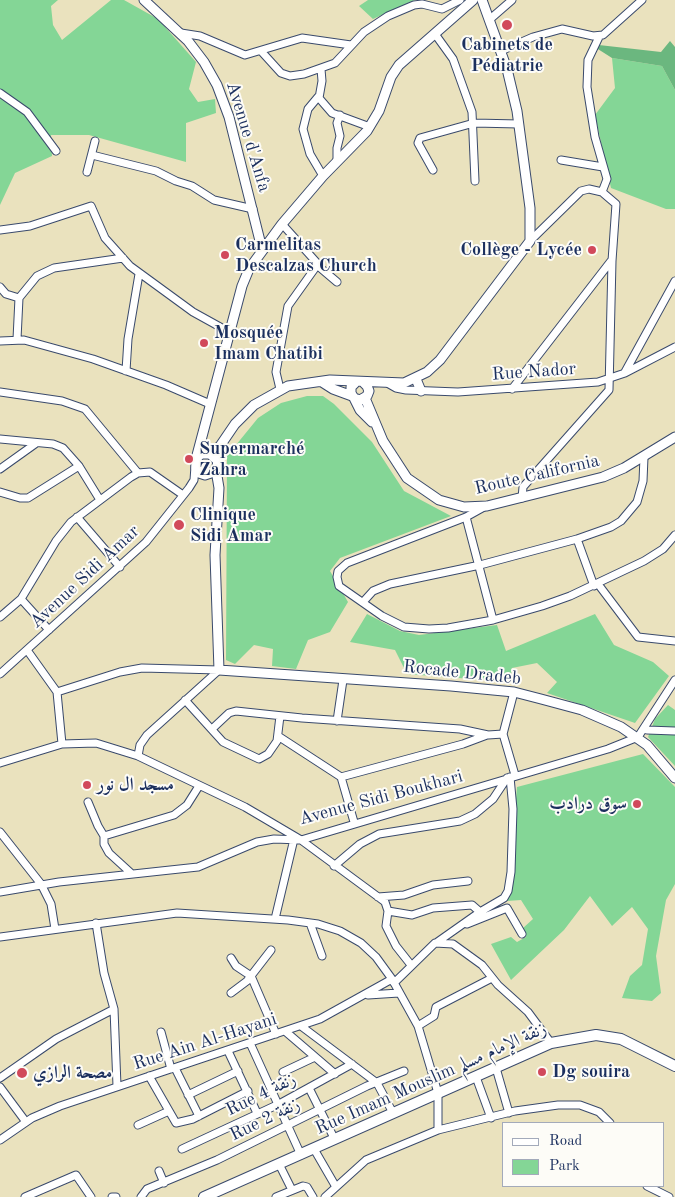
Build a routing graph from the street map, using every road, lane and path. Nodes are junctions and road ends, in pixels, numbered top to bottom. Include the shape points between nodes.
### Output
1 (144, 0) edge
2 (460, 0) edge
3 (473, 0) edge
4 (482, 0) edge
5 (512, 0) edge
6 (642, 0) edge
7 (488, 20) junction
8 (181, 33) junction
9 (435, 34) junction
10 (599, 36) junction
11 (351, 46) junction
12 (501, 50) junction
13 (261, 51) junction
14 (321, 69) junction
15 (0, 93) edge
16 (318, 97) junction
17 (340, 116) junction
18 (474, 123) junction
19 (519, 124) junction
20 (370, 127) junction
21 (95, 141) dead end
22 (56, 151) dead end
23 (92, 155) junction
24 (338, 160) junction
25 (561, 160) dead end
26 (603, 167) junction
27 (433, 170) dead end
28 (87, 172) dead end
29 (322, 176) junction
30 (475, 181) dead end
31 (602, 192) junction
32 (253, 209) junction
33 (282, 224) junction
34 (0, 230) edge
35 (530, 241) junction
36 (262, 249) junction
37 (123, 258) junction
38 (612, 261) junction
39 (317, 265) junction
40 (139, 274) junction
41 (675, 281) edge
42 (337, 282) dead end
43 (0, 287) edge
44 (19, 298) junction
45 (231, 333) junction
46 (17, 339) junction
47 (0, 341) edge
48 (675, 347) edge
49 (126, 370) junction
50 (625, 373) junction
51 (416, 379) junction
52 (610, 379) junction
53 (322, 382) junction
54 (359, 383) junction
55 (388, 384) junction
56 (280, 389) junction
57 (512, 389) junction
58 (421, 391) junction
59 (0, 392) edge
60 (367, 396) junction
61 (353, 397) junction
62 (210, 404) junction
63 (374, 424) junction
64 (675, 437) edge
65 (0, 439) edge
66 (202, 439) junction
67 (35, 444) junction
68 (644, 457) junction
69 (196, 462) junction
70 (210, 464) junction
71 (79, 466) junction
72 (0, 469) edge
73 (138, 473) junction
74 (194, 480) junction
75 (0, 492) edge
76 (183, 495) junction
77 (522, 498) junction
78 (100, 500) junction
79 (487, 506) junction
80 (76, 517) junction
81 (466, 517) junction
82 (675, 534) edge
83 (577, 539) junction
84 (480, 565) junction
85 (120, 567) junction
86 (596, 584) junction
87 (21, 599) junction
88 (362, 602) junction
89 (0, 617) edge
90 (494, 620) junction
91 (49, 630) junction
92 (675, 641) edge
93 (27, 650) junction
94 (219, 670) junction
95 (0, 674) edge
96 (344, 680) junction
97 (675, 680) edge
98 (57, 692) junction
99 (514, 692) junction
100 (185, 700) junction
101 (280, 716) junction
102 (337, 721) junction
103 (212, 729) junction
104 (460, 729) junction
105 (647, 730) dead end
106 (675, 731) edge
107 (503, 734) junction
108 (488, 735) junction
109 (278, 736) junction
110 (638, 737) junction
111 (62, 744) junction
112 (463, 744) junction
113 (138, 756) junction
114 (0, 762) edge
115 (341, 777) junction
116 (511, 777) junction
117 (675, 778) edge
118 (198, 786) junction
119 (88, 802) dead end
120 (354, 822) junction
121 (0, 832) edge
122 (104, 836) junction
123 (297, 840) junction
124 (334, 866) junction
125 (132, 874) junction
126 (468, 881) dead end
127 (41, 884) junction
128 (0, 892) edge
129 (378, 897) junction
130 (388, 911) junction
131 (480, 912) junction
132 (275, 919) junction
133 (96, 923) junction
134 (310, 923) junction
135 (55, 929) junction
136 (455, 929) junction
137 (522, 934) dead end
138 (0, 937) edge
139 (436, 943) junction
140 (271, 950) dead end
141 (322, 956) dead end
142 (231, 958) dead end
143 (411, 965) junction
144 (251, 976) junction
145 (492, 978) junction
146 (393, 981) junction
147 (231, 993) dead end
148 (399, 993) junction
149 (365, 996) junction
150 (114, 1009) junction
151 (301, 1026) junction
152 (418, 1026) junction
153 (285, 1031) junction
154 (161, 1032) dead end
155 (276, 1034) junction
156 (250, 1043) junction
157 (551, 1043) junction
158 (228, 1051) junction
159 (315, 1057) junction
160 (352, 1064) junction
161 (675, 1066) edge
162 (496, 1068) junction
163 (173, 1069) junction
164 (238, 1071) junction
165 (404, 1071) dead end
166 (283, 1072) dead end
167 (335, 1074) junction
168 (149, 1076) junction
169 (476, 1077) junction
170 (0, 1078) edge
171 (377, 1083) junction
172 (117, 1086) junction
173 (0, 1087) edge
174 (309, 1088) junction
175 (248, 1092) junction
176 (438, 1093) junction
177 (188, 1095) junction
178 (279, 1104) junction
179 (319, 1110) junction
180 (169, 1111) junction
181 (257, 1113) junction
182 (394, 1113) junction
183 (509, 1113) junction
184 (199, 1116) junction
185 (491, 1118) junction
186 (26, 1122) junction
187 (609, 1122) edge
188 (138, 1125) dead end
189 (288, 1125) junction
190 (438, 1130) junction
191 (333, 1136) dead end
192 (0, 1140) edge
193 (182, 1149) dead end
194 (314, 1149) junction
195 (301, 1154) junction
196 (278, 1164) junction
197 (159, 1171) dead end
198 (164, 1182) junction
199 (336, 1187) junction
200 (649, 1187) edge
201 (292, 1190) junction
202 (26, 1197) edge
203 (91, 1197) edge
204 (112, 1197) edge
205 (116, 1197) edge
206 (141, 1197) edge
207 (204, 1197) edge
208 (276, 1197) edge
209 (314, 1197) edge
210 (325, 1197) edge
211 (669, 1197) edge

1 - 8 street, Avenue d'Anfa
2 - 11 street via 442,9 420,4 408,7 373,24
3 - 9 street
4 - 7 street
5 - 7 street
6 - 10 street
7 - 12 street
8 - 13 street via 200,36 242,54
8 - 32 street, Avenue d'Anfa via 204,62 222,95
9 - 18 street via 453,59
9 - 20 street via 396,69
10 - 12 street via 556,30
10 - 26 street via 588,60 587,87 591,120
11 - 13 street via 302,38
11 - 14 street via 335,63
12 - 19 street
13 - 14 street via 286,75
14 - 16 street
15 - 22 street via 27,112
16 - 17 street via 332,113
16 - 29 street via 308,109 303,129 310,154
17 - 20 street
17 - 24 street via 337,123 340,136
18 - 19 street
18 - 27 street via 418,139 421,151
18 - 30 street
19 - 35 street via 532,219
20 - 24 street
21 - 23 street
23 - 28 street
23 - 32 street via 156,171 192,186 214,200
24 - 29 street
25 - 26 street
26 - 31 street via 607,182
29 - 33 street
31 - 35 street via 589,189 578,192
31 - 38 street via 617,206
32 - 36 street, Avenue d'Anfa
33 - 36 street
33 - 39 street
34 - 37 street via 30,226 89,206 94,210 105,238
35 - 51 street via 440,360
36 - 45 street via 242,286
37 - 40 street
37 - 44 street via 49,270 32,280
38 - 52 street
38 - 57 street
39 - 42 street
39 - 56 street via 288,306 276,372
40 - 45 street via 192,312
40 - 49 street
41 - 50 street
43 - 44 street via 6,294
44 - 46 street
45 - 62 street
46 - 47 street
46 - 49 street
48 - 50 street, Rue Nador
49 - 62 street
50 - 52 street, Rue Nador
51 - 55 street
51 - 58 street
52 - 57 street, Rue Nador
52 - 77 street via 609,390 604,397 523,486
53 - 54 street
53 - 56 street
53 - 61 street
54 - 55 street
54 - 60 street via 367,386
54 - 61 street via 351,387
55 - 58 street, Rue Nador
55 - 60 street
56 - 70 street via 254,405 234,424
57 - 58 street, Rue Nador
59 - 73 street via 62,401 85,409
60 - 61 street via 360,400
60 - 63 street, Route California
61 - 63 street, Route California
62 - 66 street
63 - 79 street, Route California via 402,471 418,488 454,505
64 - 68 street, Route California
65 - 67 street
66 - 69 street
66 - 70 street
67 - 71 street via 53,444 63,448
67 - 72 street
68 - 77 street, Route California via 603,477
68 - 83 street via 640,498 634,507 621,521
69 - 70 street via 201,454
69 - 70 street via 197,471
69 - 74 street
70 - 74 street
70 - 94 street via 218,481 215,555
71 - 75 street via 28,498
71 - 78 street
73 - 76 street via 153,473
73 - 78 street
74 - 76 street
76 - 85 street, Avenue Sidi Amar via 146,542
77 - 79 street, Route California
78 - 80 street
79 - 81 street
80 - 85 street
80 - 87 street via 56,541
81 - 84 street
81 - 88 street via 341,567 337,578 339,586
82 - 86 street via 654,555
83 - 84 street
83 - 86 street
84 - 88 street via 390,584 373,591
84 - 90 street
85 - 91 street, Avenue Sidi Amar
86 - 90 street via 542,606
86 - 92 street via 638,637
87 - 89 street
87 - 91 street
88 - 90 street via 395,623 415,629 448,628
91 - 93 street, Avenue Sidi Amar
93 - 95 street, Avenue Sidi Amar
93 - 98 street
94 - 96 street, Rocade Dradeb
94 - 98 street, Rocade Dradeb via 142,668
94 - 100 street
96 - 99 street, Rocade Dradeb
96 - 102 street
97 - 110 street
98 - 111 street
99 - 107 street
99 - 110 street, Rocade Dradeb via 582,710
100 - 103 street
100 - 113 street via 144,738
101 - 102 street
101 - 103 street via 234,711
101 - 109 street
102 - 104 street
103 - 109 street via 224,743 260,759 268,754
104 - 108 street
104 - 112 street
105 - 106 street
107 - 108 street
107 - 116 street
108 - 112 street
109 - 115 street
110 - 116 street, Avenue Sidi Boukhari
110 - 117 street, Rocade Dradeb
111 - 113 street, Avenue Sidi Boukhari via 96,743
111 - 114 street, Avenue Sidi Boukhari
112 - 115 street
113 - 118 street, Avenue Sidi Boukhari
115 - 120 street
116 - 120 street, Avenue Sidi Boukhari
116 - 124 street via 475,814 460,821 379,834 360,844
116 - 131 street via 510,885 504,898
118 - 122 street via 188,804 174,815
118 - 123 street, Avenue Sidi Boukhari via 259,814
119 - 122 street
120 - 123 street, Avenue Sidi Boukhari
121 - 127 street
122 - 125 street via 109,853
123 - 124 street
123 - 125 street via 257,842 192,868
123 - 132 street
124 - 129 street
125 - 127 street
126 - 129 street via 433,885 404,895
127 - 128 street
127 - 135 street via 51,904
129 - 130 street via 385,902
130 - 131 street via 412,915 432,908 472,905
130 - 143 street via 386,926
131 - 136 street
132 - 133 street via 177,913
132 - 134 street
133 - 135 street
133 - 150 street
134 - 141 street
134 - 146 street via 335,928 352,937 376,957
135 - 138 street
136 - 137 street via 507,908
136 - 139 street, Rue Ain Al-Hayani
139 - 143 street, Rue Ain Al-Hayani
139 - 145 street via 453,944 482,965
140 - 144 street
142 - 144 street via 236,966
143 - 146 street, Rue Ain Al-Hayani
144 - 147 street
144 - 155 street
145 - 152 street via 436,1007 434,1016
145 - 157 street via 528,1012
146 - 148 street
146 - 149 street, Rue Ain Al-Hayani
148 - 149 street, Rue Ain Al-Hayani
148 - 152 street
149 - 151 street, Rue Ain Al-Hayani
150 - 170 street via 56,1039
150 - 172 street
151 - 153 street, Rue Ain Al-Hayani
151 - 160 street
152 - 176 street
153 - 155 street, Rue Ain Al-Hayani
153 - 159 street
154 - 163 street
155 - 156 street, Rue Ain Al-Hayani
156 - 158 street, Rue Ain Al-Hayani
156 - 178 street
157 - 161 main road, Rue Imam Mouslim زنقة الإمام مسلم via 596,1035 621,1039
157 - 162 main road, Rue Imam Mouslim زنقة الإمام مسلم
158 - 163 street, Rue Ain Al-Hayani
158 - 164 street
159 - 166 street
159 - 167 street
160 - 167 street, Rue 4 زنقة
160 - 171 street
162 - 169 main road, Rue Imam Mouslim زنقة الإمام مسلم
162 - 183 street
163 - 168 street, Rue Ain Al-Hayani
163 - 177 street
164 - 175 street
164 - 177 street
165 - 171 street, Rue 2 زنقة
167 - 174 street, Rue 4 زنقة
168 - 172 street, Rue Ain Al-Hayani
168 - 180 street
169 - 176 main road, Rue Imam Mouslim زنقة الإمام مسلم
169 - 185 street
171 - 179 street, Rue 2 زنقة
171 - 182 street
172 - 186 street, Rue Ain Al-Hayani
173 - 186 street
174 - 178 street, Rue 4 زنقة
174 - 179 street
175 - 181 street
175 - 184 street
176 - 182 main road, Rue Imam Mouslim زنقة الإمام مسلم
176 - 190 street
177 - 184 street
178 - 181 street, Rue 4 زنقة
178 - 189 street
179 - 189 street, Rue 2 زنقة
179 - 191 street
180 - 184 street via 174,1120 182,1123
180 - 188 street
181 - 193 street, Rue 4 زنقة
182 - 194 main road, Rue Imam Mouslim زنقة الإمام مسلم
183 - 185 street
183 - 187 street via 542,1106 580,1105 599,1112
185 - 190 street
186 - 192 street, Rue Ain Al-Hayani
189 - 195 street
189 - 198 street, Rue 2 زنقة
190 - 199 street via 366,1160
194 - 195 main road, Rue Imam Mouslim زنقة الإمام مسلم
194 - 199 street
195 - 196 main road, Rue Imam Mouslim زنقة الإمام مسلم
196 - 201 street
196 - 207 main road, Rue Imam Mouslim زنقة الإمام مسلم
197 - 198 street
198 - 206 street, Rue 2 زنقة via 147,1189
199 - 210 street
200 - 211 street
201 - 208 street
201 - 209 street via 305,1186
202 - 203 street via 76,1175
204 - 205 street

